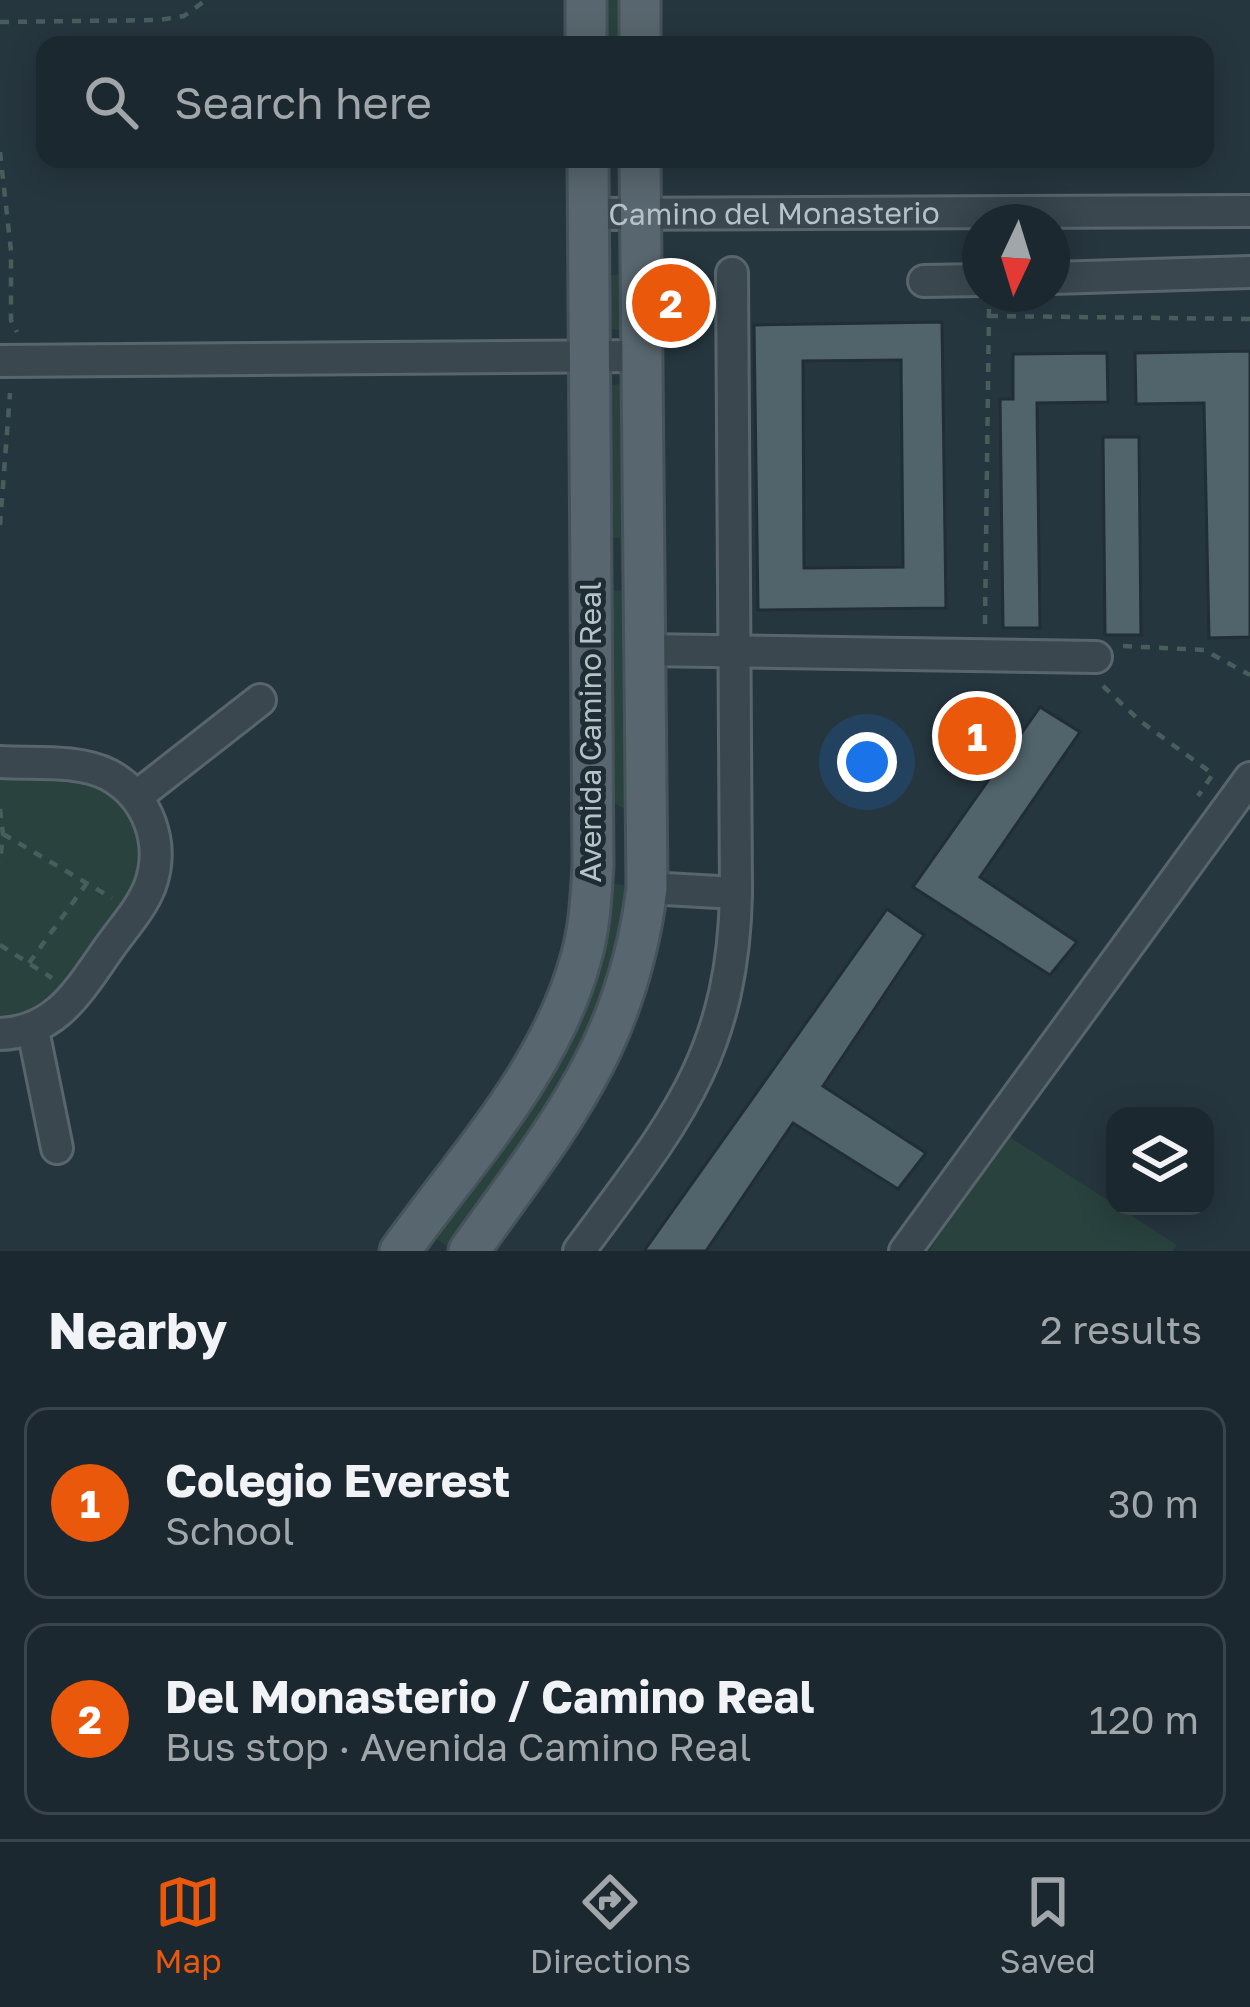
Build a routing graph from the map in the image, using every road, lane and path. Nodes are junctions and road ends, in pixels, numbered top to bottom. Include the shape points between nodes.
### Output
1 (206, 0) edge
2 (586, 0) edge
3 (640, 0) edge
4 (0, 22) edge
5 (586, 36) edge
6 (640, 36) edge
7 (0, 152) edge
8 (588, 168) edge
9 (640, 168) edge
10 (1250, 211) edge
11 (588, 214) junction
12 (640, 214) junction
13 (1250, 272) edge
14 (732, 273) dead end
15 (1070, 277) edge
16 (962, 280) edge
17 (924, 281) dead end
18 (988, 312) edge
19 (988, 316) junction
20 (1250, 319) edge
21 (23, 337) dead end
22 (587, 356) junction
23 (643, 356) junction
24 (0, 361) edge
25 (22, 387) dead end
26 (0, 393) edge
27 (10, 393) junction
28 (0, 525) edge
29 (643, 650) junction
30 (732, 650) junction
31 (985, 654) junction
32 (1096, 657) junction
33 (1250, 675) edge
34 (260, 700) dead end
35 (0, 762) edge
36 (1250, 778) edge
37 (136, 797) junction
38 (0, 809) edge
39 (1215, 828) junction
40 (3, 834) edge
41 (592, 845) junction
42 (646, 847) junction
43 (0, 863) edge
44 (88, 883) junction
45 (647, 888) junction
46 (736, 893) junction
47 (135, 912) junction
48 (0, 945) edge
49 (29, 963) junction
50 (76, 994) junction
51 (33, 1030) junction
52 (0, 1034) edge
53 (57, 1148) dead end
54 (400, 1251) edge
55 (469, 1251) edge
56 (579, 1251) edge
57 (905, 1251) edge

1 - 4 path via 184,16 159,20
2 - 5 main road
3 - 6 main road
7 - 21 path via 11,320
8 - 11 main road, Avenida Camino Real
9 - 12 main road, Avenida Camino Real
10 - 12 street, Camino del Monasterio
11 - 12 street, Camino del Monasterio
11 - 22 main road, Avenida Camino Real
12 - 23 main road, Avenida Camino Real
13 - 15 street
14 - 30 street
16 - 17 street
18 - 19 path
19 - 20 path
19 - 31 path
22 - 23 street
22 - 24 street
22 - 41 main road, Avenida Camino Real
23 - 29 main road, Avenida Camino Real
25 - 27 path
26 - 27 path
27 - 28 path
29 - 30 street
29 - 42 main road, Avenida Camino Real
30 - 31 street
30 - 46 street
31 - 32 street
32 - 33 path via 1135,644 1204,650
32 - 39 path via 1104,688 1214,774 1189,809
34 - 37 street
35 - 37 street via 98,770
36 - 39 street
37 - 47 street via 156,850
38 - 40 path
39 - 57 street
40 - 43 path
40 - 44 path
41 - 42 main road
41 - 54 main road, Avenida Camino Real via 581,957 545,1046
42 - 45 main road, Avenida Camino Real
44 - 47 path
44 - 49 path
45 - 46 street
45 - 55 main road, Avenida Camino Real via 609,1038 580,1094
46 - 56 street via 721,1014 696,1084
47 - 50 street
48 - 49 path
49 - 50 path
50 - 51 street
51 - 52 street
51 - 53 street

